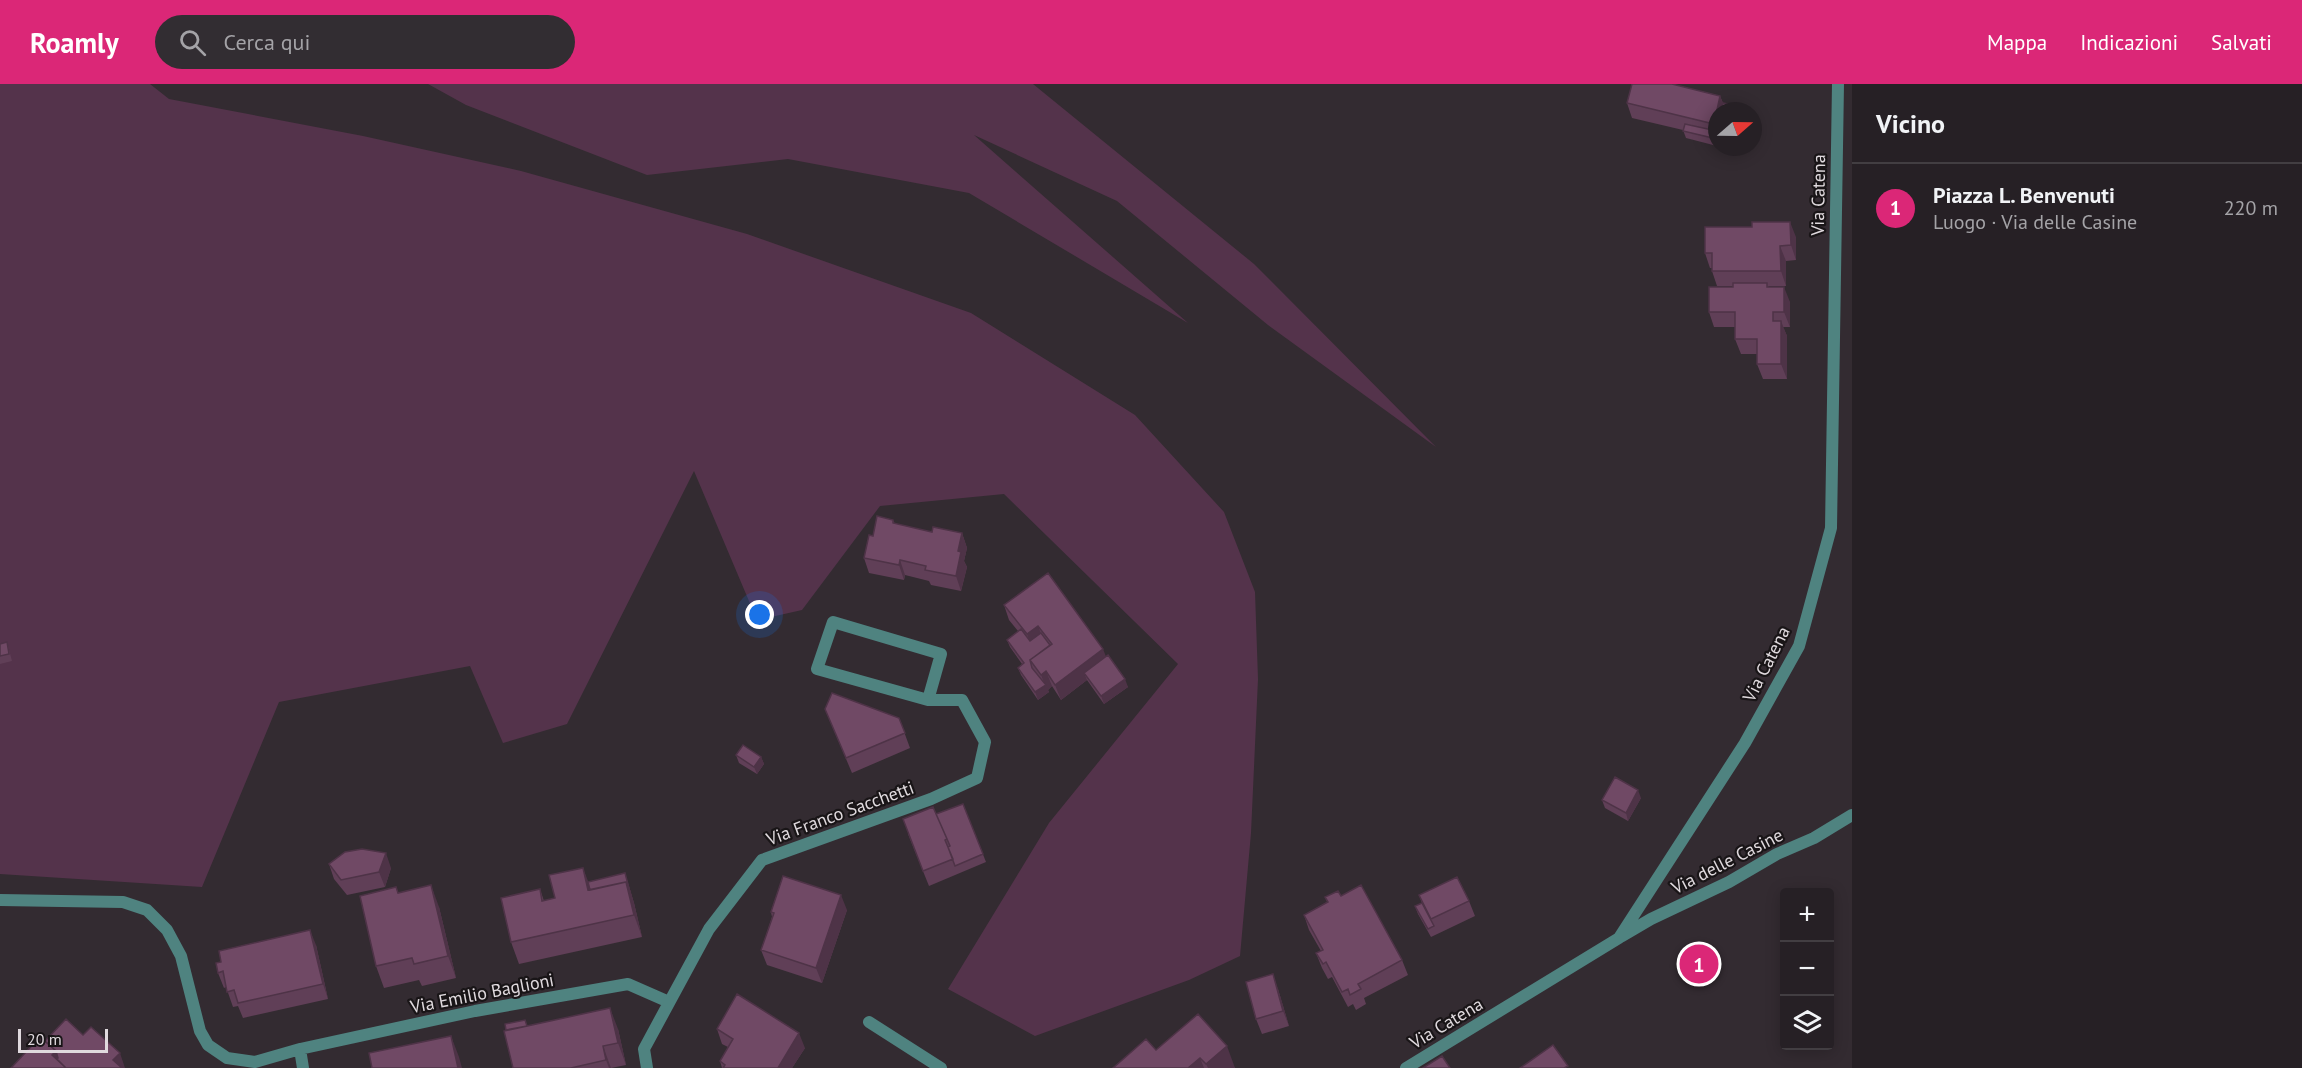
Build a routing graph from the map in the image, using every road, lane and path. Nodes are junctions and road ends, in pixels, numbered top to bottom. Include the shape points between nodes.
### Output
1 (1838, 84) edge
2 (928, 700) junction
3 (1852, 815) edge
4 (0, 900) edge
5 (1619, 938) junction
6 (669, 1002) junction
7 (869, 1022) dead end
8 (300, 1049) junction
9 (303, 1068) edge
10 (647, 1068) edge
11 (941, 1068) edge
12 (1406, 1068) edge

1 - 5 street, Via Catena via 1831,528 1799,646 1745,743
2 - 2 street, Via Franco Sacchetti via 940,654 833,622 818,669
2 - 6 street, Via Franco Sacchetti via 962,700 985,742 977,778 931,799 762,860 709,929
3 - 5 street, Via delle Casine
4 - 8 street, Via Emilio Baglioni via 123,902 147,910 167,930 181,956 200,1031 208,1045 227,1058 255,1062
5 - 12 street, Via Catena
6 - 8 street, Via Emilio Baglioni via 628,984 475,1011
6 - 10 street, Via Franco Sacchetti via 644,1049
7 - 11 street
8 - 9 street

